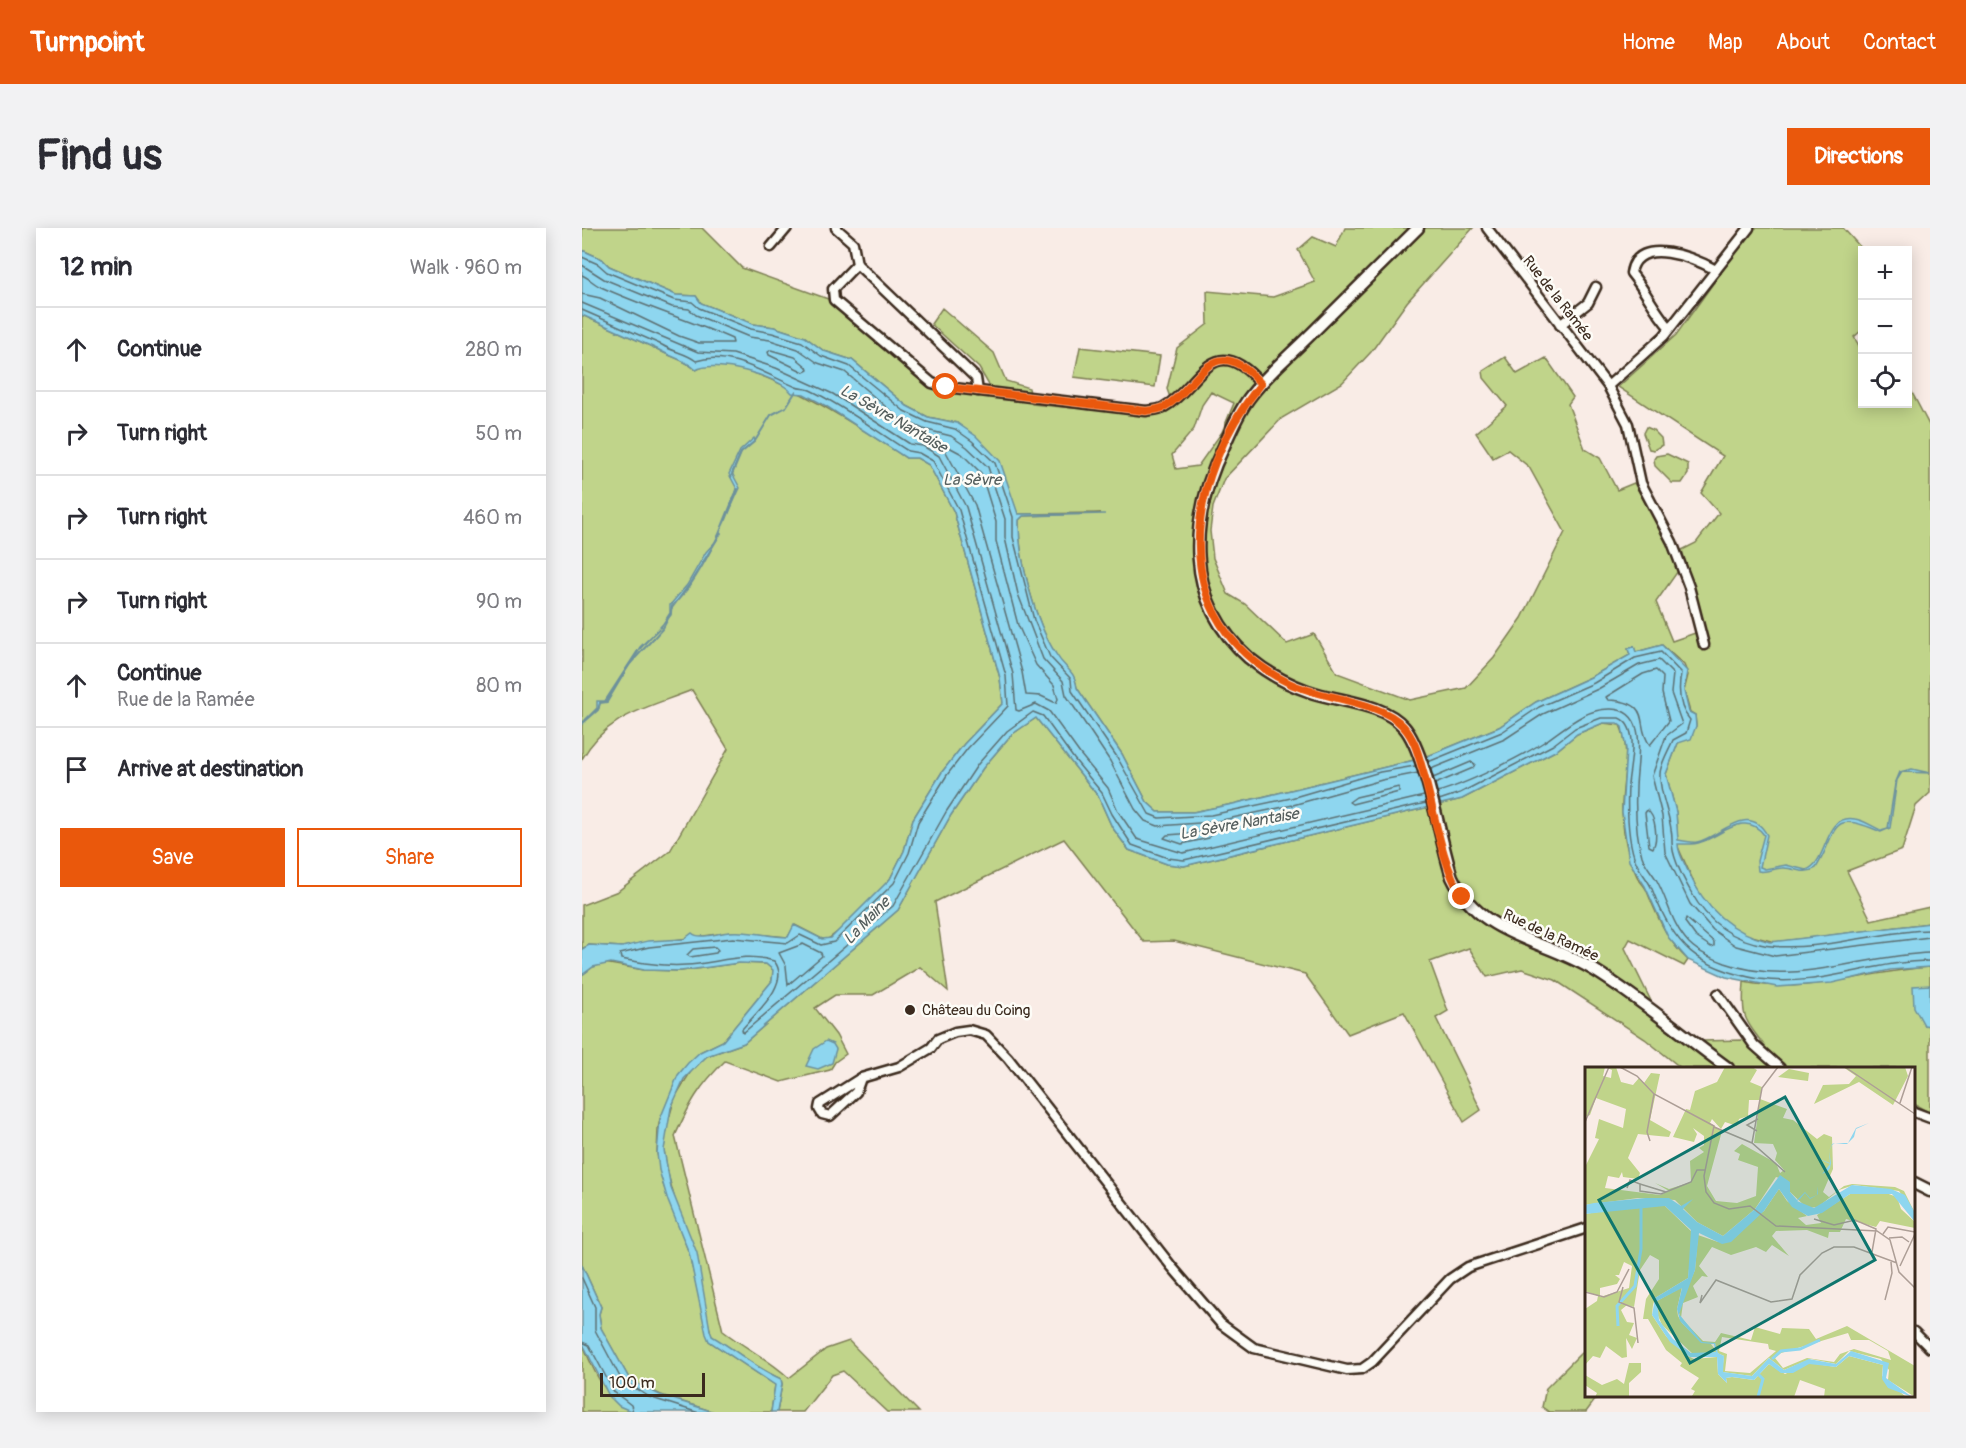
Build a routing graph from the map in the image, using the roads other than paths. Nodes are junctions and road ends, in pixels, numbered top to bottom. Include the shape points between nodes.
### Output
1 (787, 228) edge
2 (836, 228) edge
3 (1419, 228) edge
4 (1487, 228) edge
5 (1749, 228) edge
6 (771, 247) dead end
7 (857, 264) junction
8 (1716, 270) junction
9 (1596, 287) dead end
10 (1560, 325) junction
11 (1670, 328) junction
12 (1261, 384) junction
13 (1608, 386) junction
14 (978, 391) junction
15 (1704, 645) dead end
16 (1718, 994) dead end
17 (1727, 1067) edge
18 (1779, 1067) edge
19 (861, 1078) junction
20 (1915, 1112) edge
21 (1930, 1118) edge
22 (1915, 1184) edge
23 (1930, 1191) edge
24 (1585, 1229) edge
25 (1915, 1333) edge
26 (1930, 1348) edge

1 - 6 street
2 - 7 street via 853,243
3 - 12 main road, Rue de la Ramée
4 - 10 street, Rue de la Ramée
5 - 8 street
7 - 14 street via 976,378
7 - 14 street via 833,289 834,300 932,383
8 - 11 street
8 - 11 street via 1674,254 1650,251 1638,258 1631,273 1646,291 1656,314
9 - 10 street via 1587,303
10 - 13 street, Rue de la Ramée
11 - 13 street
12 - 14 street via 1238,364 1216,362 1199,372 1167,406 1146,411
12 - 17 main road, Rue de la Ramée via 1237,418 1208,480 1198,527 1198,557 1209,601 1229,636 1261,667 1306,691 1388,714 1404,726 1416,748 1452,877 1462,897 1477,913 1496,926 1595,970
13 - 15 street, Rue de la Ramée via 1628,424 1641,483 1672,542 1689,587
16 - 18 street via 1754,1045
19 - 19 street via 820,1104 822,1114 830,1116 856,1092
19 - 24 street via 899,1067 931,1048 938,1039 955,1032 969,1030 986,1035 1221,1324 1254,1348 1347,1370 1362,1369 1372,1362 1450,1279 1468,1267
20 - 21 street
22 - 23 main road
25 - 26 street

